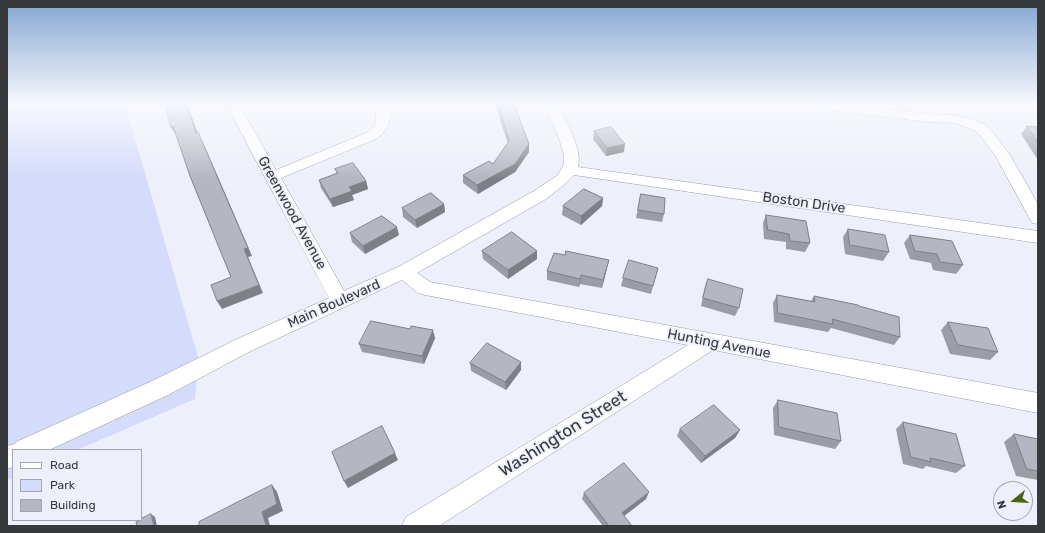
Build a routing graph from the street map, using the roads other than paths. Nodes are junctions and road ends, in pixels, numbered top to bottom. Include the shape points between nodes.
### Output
1 (246, 129) edge
2 (381, 129) edge
3 (561, 129) edge
4 (980, 129) edge
5 (570, 170) junction
6 (273, 176) junction
7 (1038, 219) edge
8 (1038, 237) edge
9 (404, 272) junction
10 (340, 301) junction
11 (710, 342) junction
12 (1038, 403) edge
13 (26, 449) edge
14 (415, 526) edge

1 - 6 street, Greenwood Avenue
2 - 6 street via 366,140
3 - 5 street via 573,160
4 - 7 street via 992,138
5 - 8 street, Boston Drive
5 - 9 street, Main Boulevard via 540,195
6 - 10 street, Greenwood Avenue
9 - 10 street, Main Boulevard
9 - 11 street, Hunting Avenue via 425,288
10 - 13 street, Main Boulevard
11 - 12 street, Hunting Avenue
11 - 14 street, Washington Street

